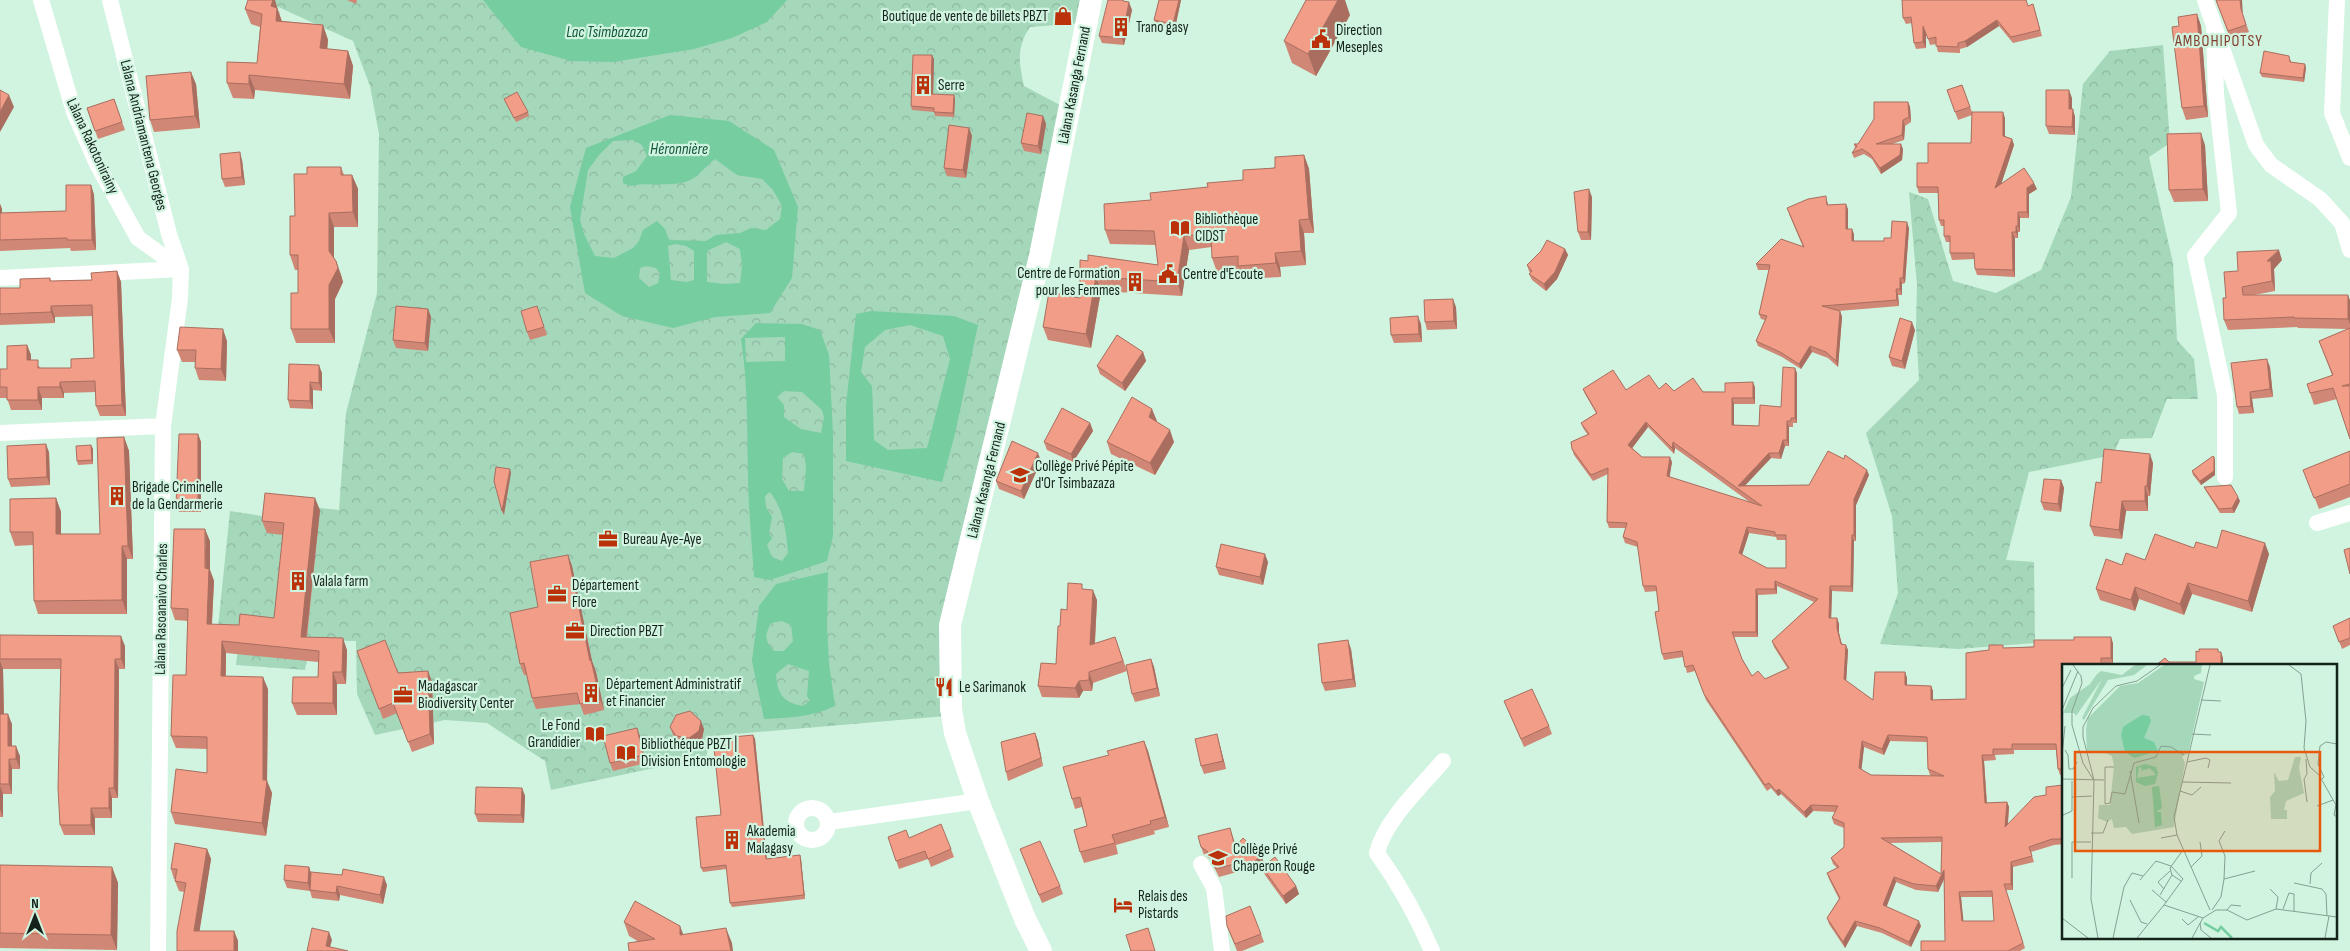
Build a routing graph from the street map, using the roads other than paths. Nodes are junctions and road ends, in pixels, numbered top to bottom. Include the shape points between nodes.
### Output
1 (42, 0) edge
2 (110, 0) edge
3 (1091, 0) edge
4 (2205, 0) edge
5 (2337, 0) edge
6 (2214, 28) junction
7 (2350, 158) edge
8 (2350, 250) edge
9 (181, 269) junction
10 (0, 278) edge
11 (162, 426) junction
12 (0, 433) edge
13 (2225, 477) dead end
14 (2350, 513) edge
15 (2317, 523) dead end
16 (1443, 760) dead end
17 (978, 801) junction
18 (829, 822) dead end
19 (1201, 864) dead end
20 (1035, 948) edge
21 (158, 951) edge
22 (1222, 951) edge
23 (1432, 951) edge

1 - 9 street, Làlana Rakotonirainy via 74,112 97,164 138,238
2 - 9 street, Làlana Andriamantena Georges via 169,234
3 - 17 street, Làlana Kasanga Fernand via 1040,256 950,625 951,709 955,733
4 - 6 street
5 - 7 street via 2332,113
6 - 8 street via 2256,145 2271,165 2320,199 2342,223
6 - 13 street via 2216,94 2229,214 2195,256 2225,395
9 - 10 street
9 - 11 street, Làlana Rasoanaivo Charles
11 - 12 street
11 - 21 street, Làlana Rasoanaivo Charles
14 - 15 street
16 - 23 street via 1399,813 1380,841 1377,853 1420,922
17 - 18 street
17 - 20 street, Làlana Kasanga Fernand
19 - 22 street via 1214,888

